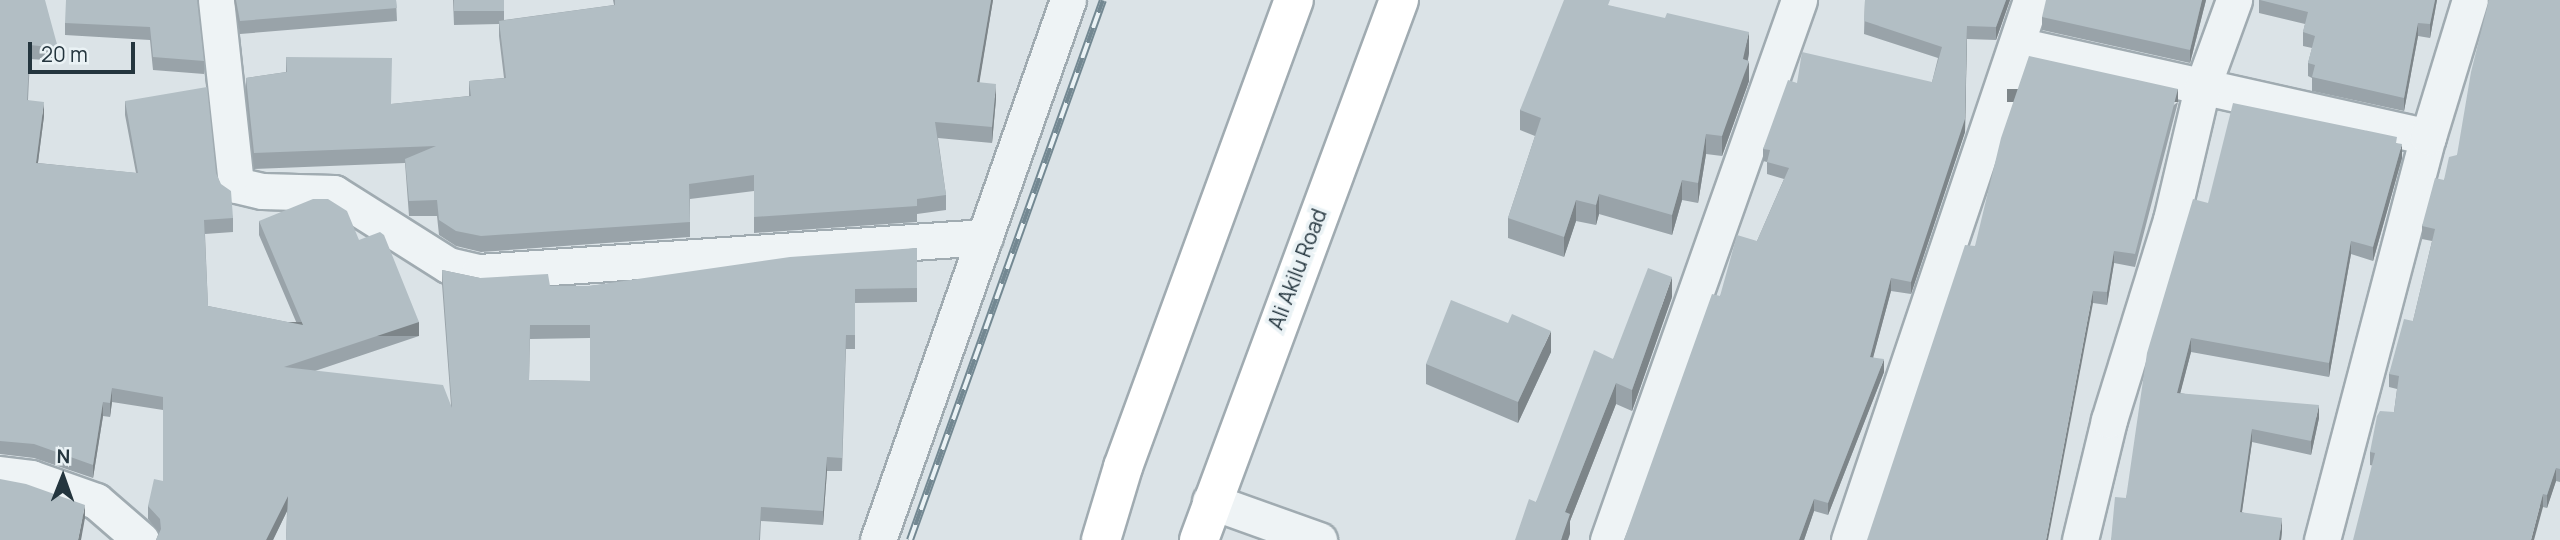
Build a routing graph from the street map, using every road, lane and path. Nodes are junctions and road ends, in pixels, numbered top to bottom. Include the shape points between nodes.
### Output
1 (216, 0) edge
2 (1068, 0) edge
3 (1294, 0) edge
4 (1399, 0) edge
5 (1799, 0) edge
6 (2031, 0) edge
7 (2234, 0) edge
8 (2470, 0) edge
9 (2017, 45) junction
10 (2202, 88) junction
11 (2428, 137) junction
12 (985, 237) junction
13 (0, 474) edge
14 (1210, 501) junction
15 (141, 540) edge
16 (878, 540) edge
17 (1101, 540) edge
18 (1199, 540) edge
19 (1318, 540) edge
20 (1608, 540) edge
21 (1849, 540) edge
22 (2080, 540) edge
23 (2322, 540) edge

1 - 12 street via 236,185 262,191 334,193 448,265 479,272
2 - 12 street
3 - 17 main road via 1123,467
4 - 14 main road, Ali Akilu Road
5 - 20 street
6 - 9 street
7 - 10 street
8 - 11 street
9 - 10 street
9 - 21 street
10 - 11 street
10 - 22 street via 2171,220 2109,420
11 - 23 street
12 - 16 street
13 - 15 street via 31,478 96,501
14 - 18 main road, Ali Akilu Road
14 - 19 street

